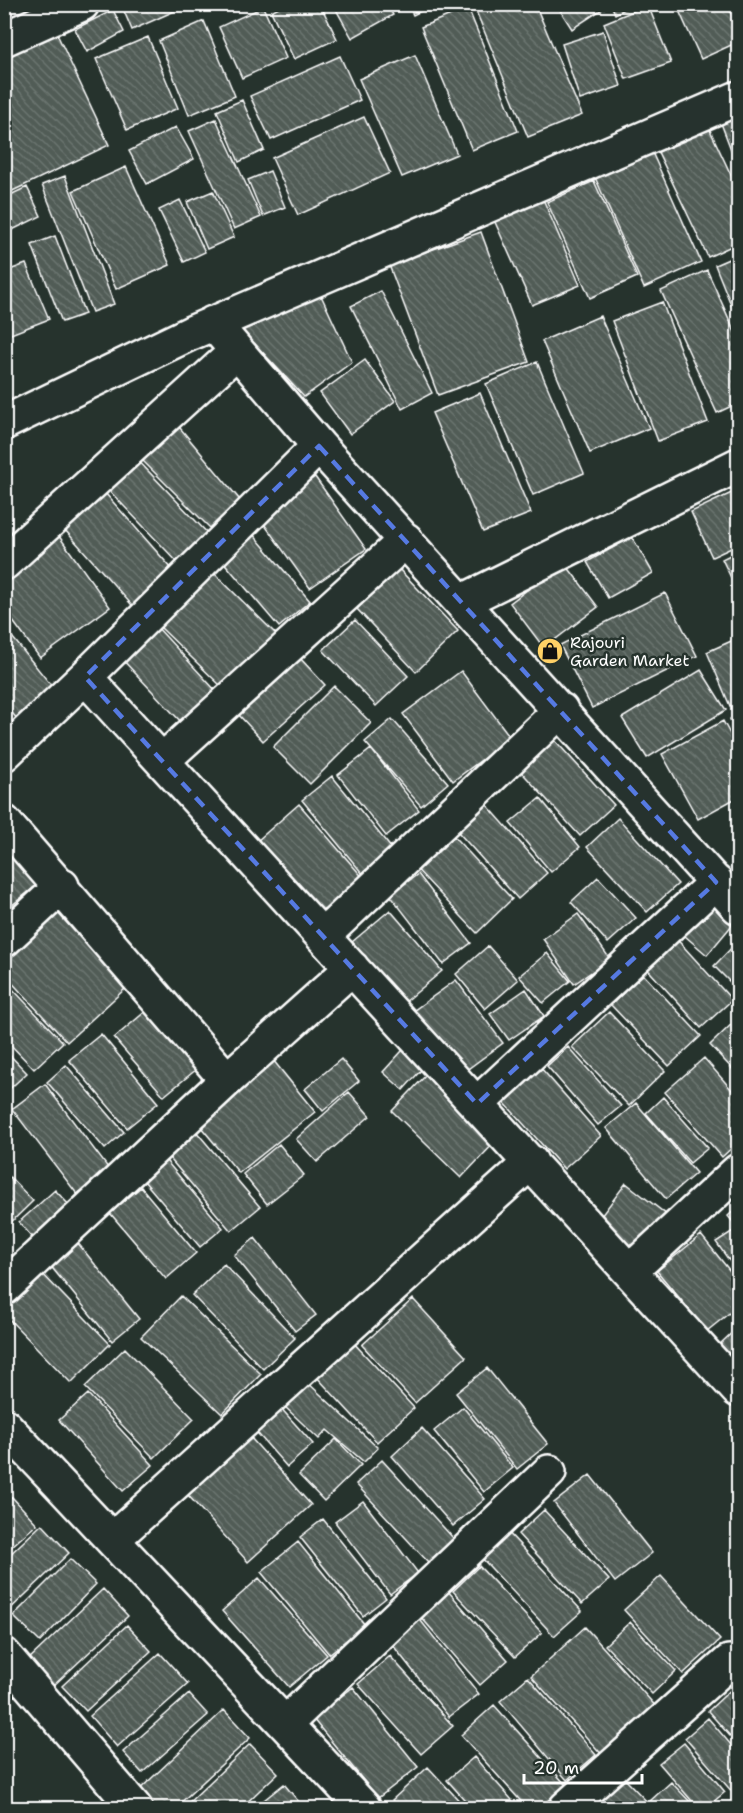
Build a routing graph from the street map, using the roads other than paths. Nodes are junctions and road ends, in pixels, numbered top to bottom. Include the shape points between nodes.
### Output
1 (82, 4) edge
2 (4, 39) edge
3 (738, 98) edge
4 (213, 323) junction
5 (237, 351) junction
6 (4, 423) edge
7 (319, 446) junction
8 (738, 465) edge
9 (406, 540) junction
10 (4, 563) edge
11 (463, 601) junction
12 (85, 677) junction
13 (561, 710) junction
14 (4, 754) edge
15 (162, 761) junction
16 (4, 822) edge
17 (62, 886) junction
18 (731, 895) edge
19 (322, 936) junction
20 (4, 940) edge
21 (352, 968) junction
22 (227, 1080) junction
23 (477, 1104) junction
24 (531, 1162) junction
25 (738, 1171) edge
26 (630, 1271) junction
27 (4, 1288) edge
28 (738, 1390) edge
29 (4, 1425) edge
30 (549, 1472) dead end
31 (112, 1540) junction
32 (4, 1655) edge
33 (729, 1662) dead end
34 (285, 1724) junction
35 (135, 1809) edge
36 (364, 1809) edge
37 (566, 1809) edge

1 - 2 street
3 - 4 street
4 - 5 street
4 - 6 street
5 - 7 street
5 - 10 street
7 - 9 street
7 - 12 street
8 - 11 street
9 - 11 street
9 - 15 street
11 - 13 street
12 - 14 street
12 - 15 street
13 - 18 street
13 - 19 street
15 - 19 street
16 - 17 street
17 - 20 street
17 - 22 street
18 - 23 street
19 - 21 street
21 - 22 street
21 - 23 street
22 - 27 street
23 - 24 street
24 - 26 street
24 - 31 street
25 - 26 street
26 - 28 street
29 - 31 street
30 - 34 street
31 - 34 street
32 - 35 street
33 - 37 street
34 - 36 street

